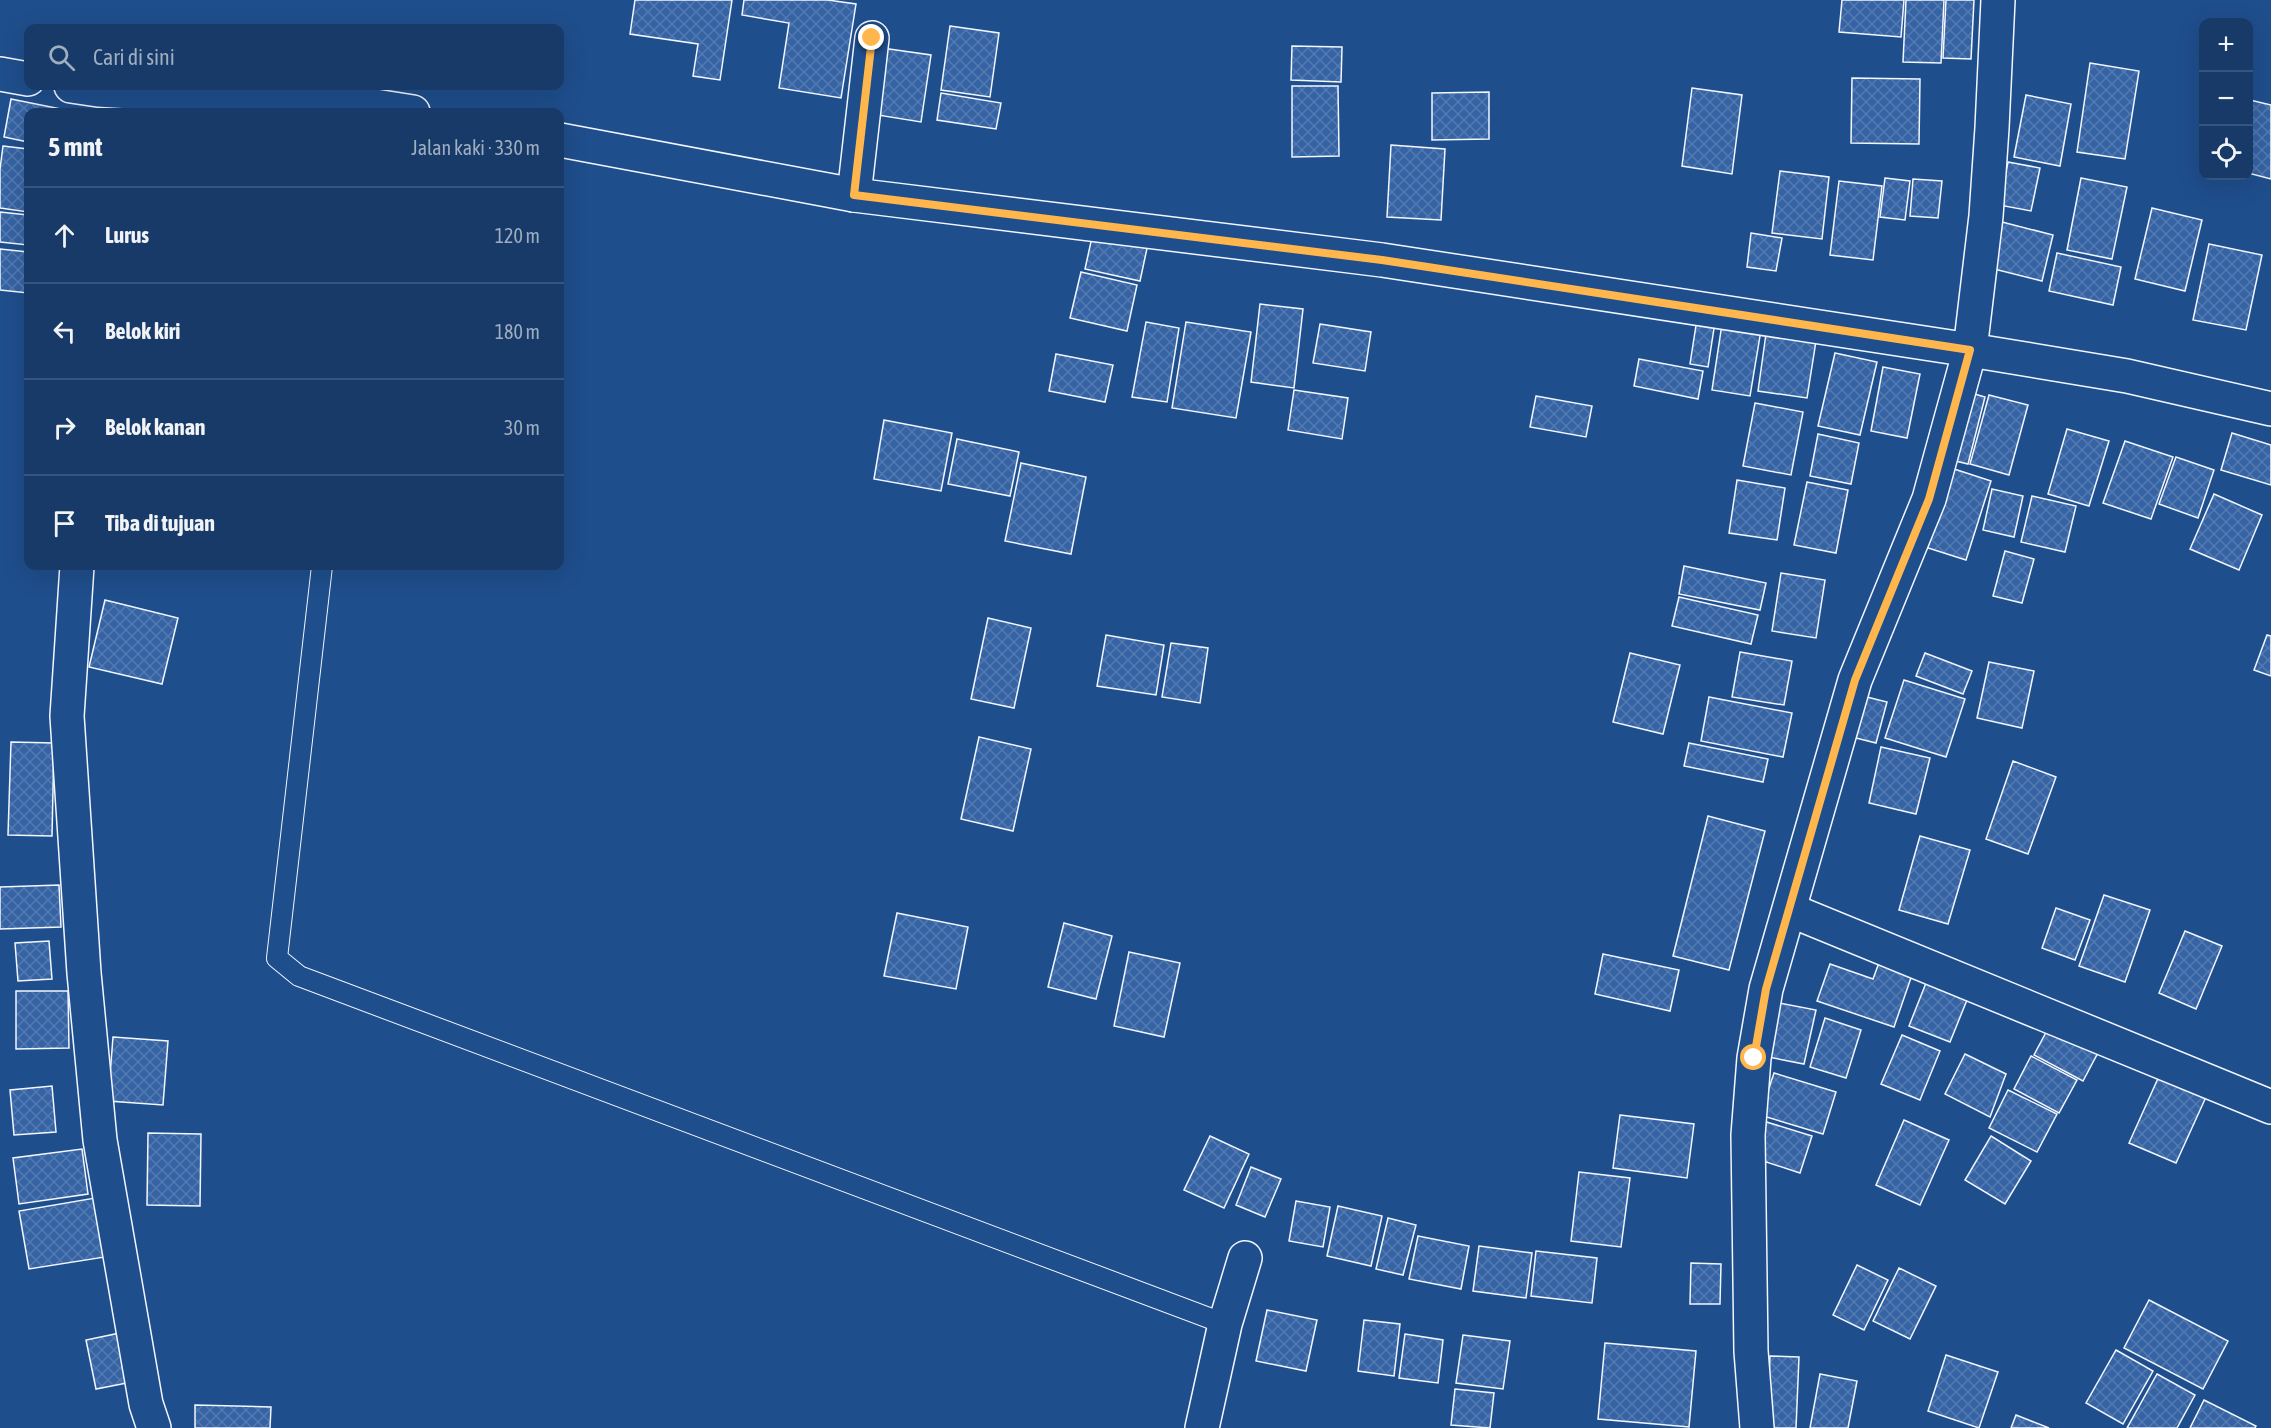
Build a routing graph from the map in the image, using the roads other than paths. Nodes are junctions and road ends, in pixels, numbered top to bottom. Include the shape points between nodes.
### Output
1 (1998, 0) edge
2 (872, 38) dead end
3 (0, 74) edge
4 (24, 78) edge
5 (88, 96) edge
6 (353, 108) edge
7 (564, 141) edge
8 (854, 195) junction
9 (1970, 350) junction
10 (2271, 409) edge
11 (77, 570) edge
12 (322, 570) edge
13 (1790, 910) junction
14 (2271, 1107) edge
15 (1245, 1257) dead end
16 (1225, 1324) junction
17 (154, 1428) edge
18 (1202, 1428) edge
19 (1757, 1428) edge

1 - 9 street via 1986,216
2 - 8 street
3 - 4 street
5 - 6 street
7 - 8 street
8 - 9 street via 1382,260
9 - 10 street via 2127,376
9 - 13 street via 1929,499 1855,680
11 - 17 street via 67,716 84,973 100,1140 146,1404
12 - 16 lane via 277,958 299,976
13 - 14 street
13 - 19 street via 1766,989 1754,1058 1748,1135 1751,1351
15 - 16 street
16 - 18 street

